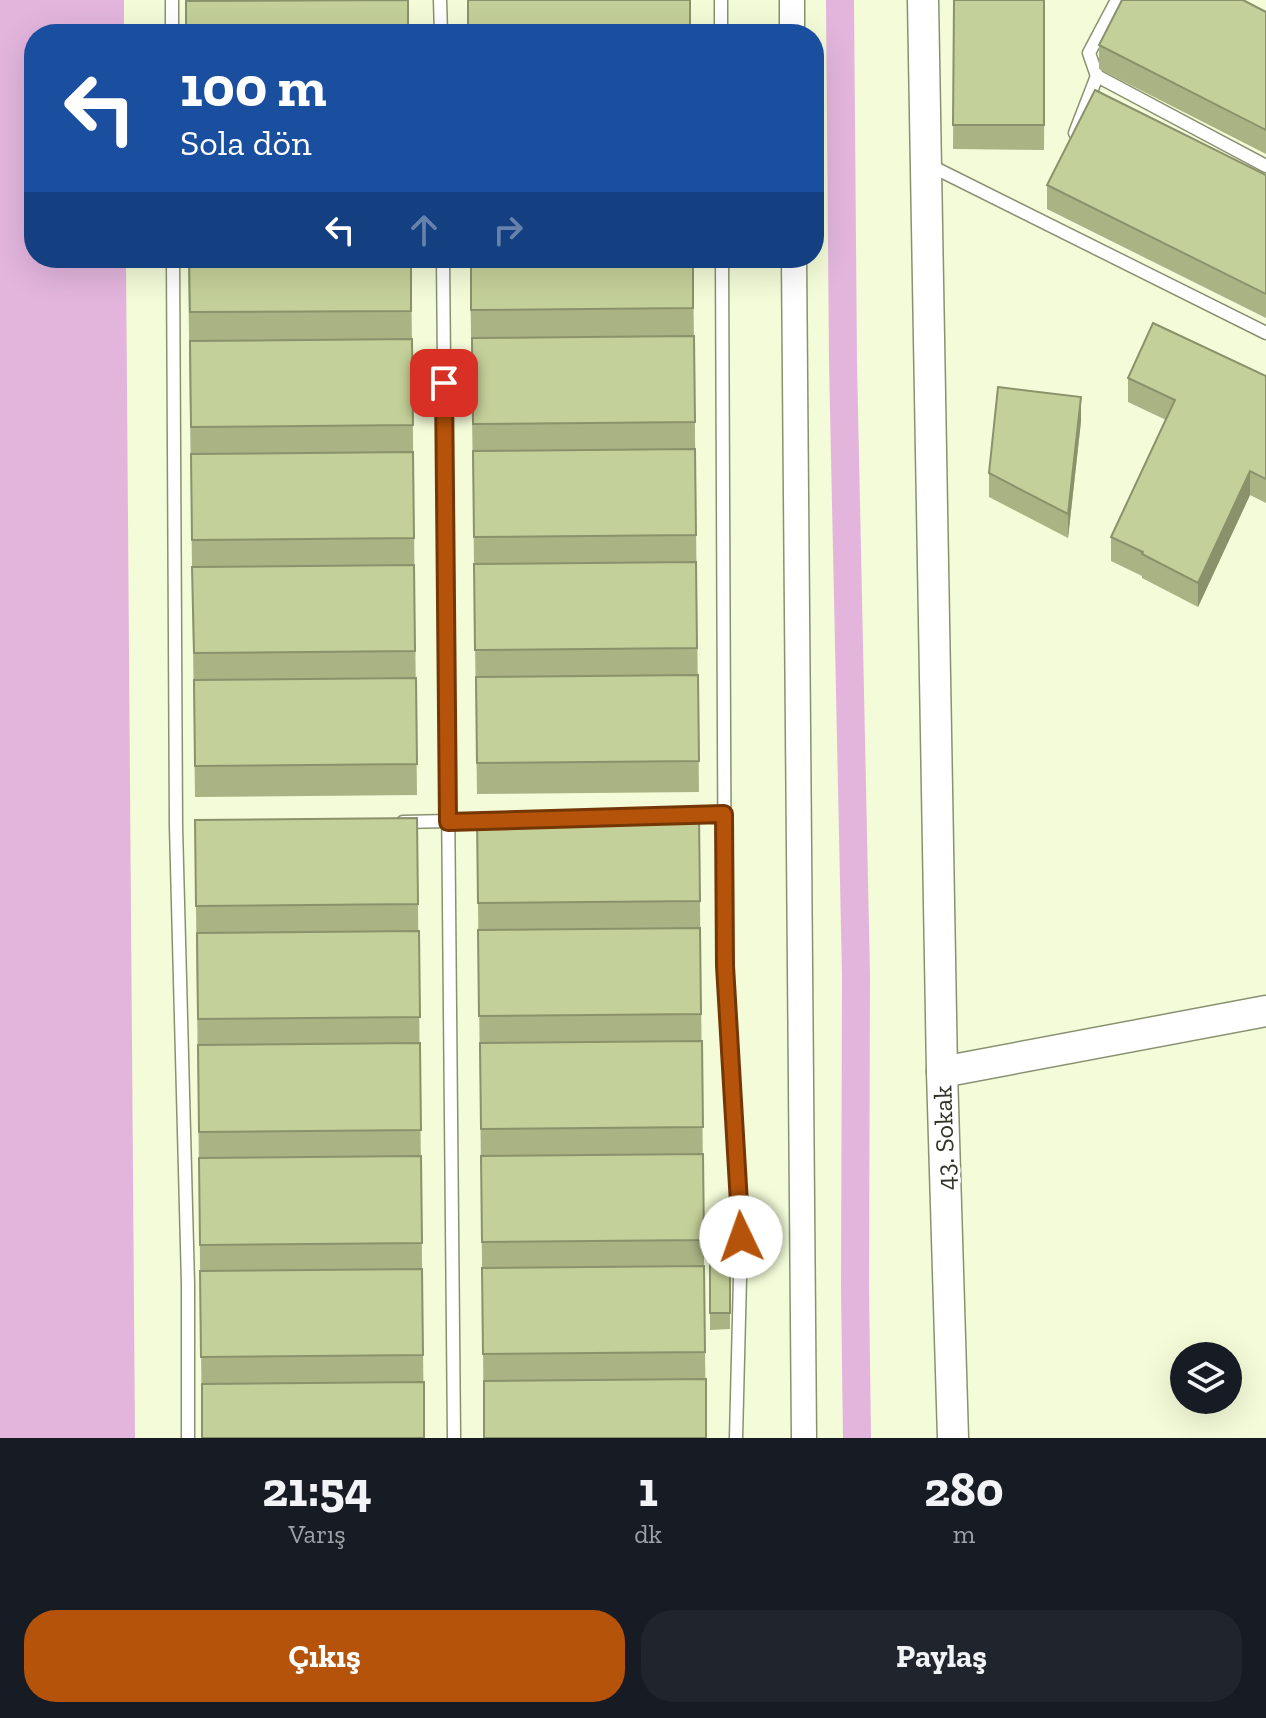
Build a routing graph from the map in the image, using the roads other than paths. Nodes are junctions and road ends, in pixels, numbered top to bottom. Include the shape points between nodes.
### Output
1 (172, 0) edge
2 (440, 0) edge
3 (721, 0) edge
4 (792, 0) edge
5 (923, 0) edge
6 (1117, 0) edge
7 (172, 24) edge
8 (441, 24) edge
9 (721, 24) edge
10 (792, 24) edge
11 (1097, 76) junction
12 (1069, 149) edge
13 (927, 164) junction
14 (1266, 166) edge
15 (1046, 206) edge
16 (1041, 221) junction
17 (173, 268) edge
18 (443, 268) edge
19 (722, 268) edge
20 (794, 268) edge
21 (1266, 333) edge
22 (724, 814) junction
23 (617, 817) edge
24 (509, 820) edge
25 (448, 822) junction
26 (384, 823) edge
27 (176, 827) junction
28 (192, 827) edge
29 (1266, 1011) edge
30 (942, 1072) junction
31 (188, 1438) edge
32 (454, 1438) edge
33 (736, 1438) edge
34 (804, 1438) edge
35 (953, 1438) edge

1 - 7 lane
2 - 8 lane
3 - 9 lane
4 - 10 street
5 - 13 street
6 - 11 lane via 1089,53
11 - 12 lane
11 - 14 lane
13 - 16 lane
13 - 30 street
15 - 16 lane
16 - 21 lane
17 - 27 lane
18 - 25 lane
19 - 22 lane
20 - 34 street
22 - 23 lane
22 - 33 lane via 725,966 741,1237
24 - 25 lane
25 - 26 lane
25 - 32 lane
27 - 28 lane
27 - 31 lane
29 - 30 street, 43. Sokak
30 - 35 street, 43. Sokak

